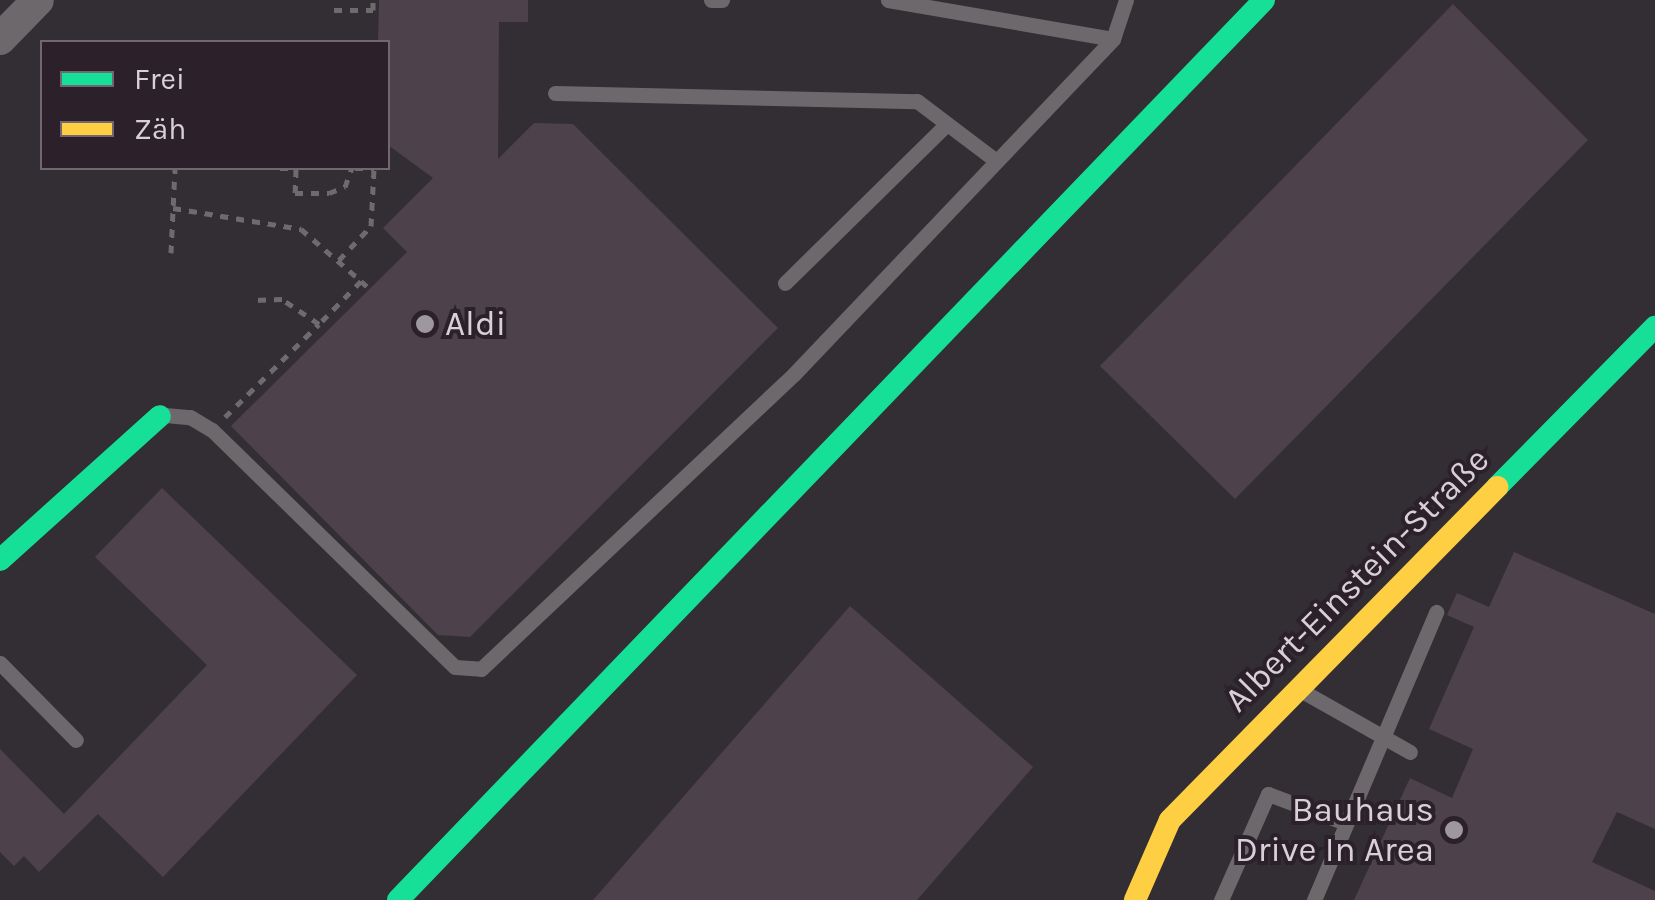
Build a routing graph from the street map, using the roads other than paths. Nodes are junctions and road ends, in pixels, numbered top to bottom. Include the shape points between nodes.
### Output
1 (38, 0) edge
2 (711, 0) edge
3 (722, 0) edge
4 (888, 0) edge
5 (1126, 0) edge
6 (1264, 0) edge
7 (3, 31) edge
8 (1113, 39) junction
9 (555, 93) dead end
10 (948, 124) junction
11 (995, 160) junction
12 (785, 283) dead end
13 (1655, 327) edge
14 (160, 416) joint
15 (0, 560) edge
16 (1436, 612) dead end
17 (0, 663) edge
18 (1298, 689) junction
19 (1382, 739) junction
20 (76, 740) dead end
21 (1410, 752) dead end
22 (1346, 823) junction
23 (398, 900) edge
24 (1135, 900) edge
25 (1221, 900) edge
26 (1314, 900) edge

1 - 7 street
2 - 3 lane
4 - 8 lane
5 - 8 lane
6 - 23 main road
8 - 11 lane
9 - 10 lane via 917,101
10 - 11 lane
10 - 12 lane
11 - 14 lane via 794,374 480,668 455,667 442,656 212,430 176,412
13 - 18 main road, Albert-Einstein-Straße
14 - 15 main road
16 - 19 lane
17 - 20 lane
18 - 19 lane
18 - 24 main road, Albert-Einstein-Straße via 1170,820
19 - 21 lane
19 - 22 lane
22 - 25 lane via 1268,794
22 - 26 lane

